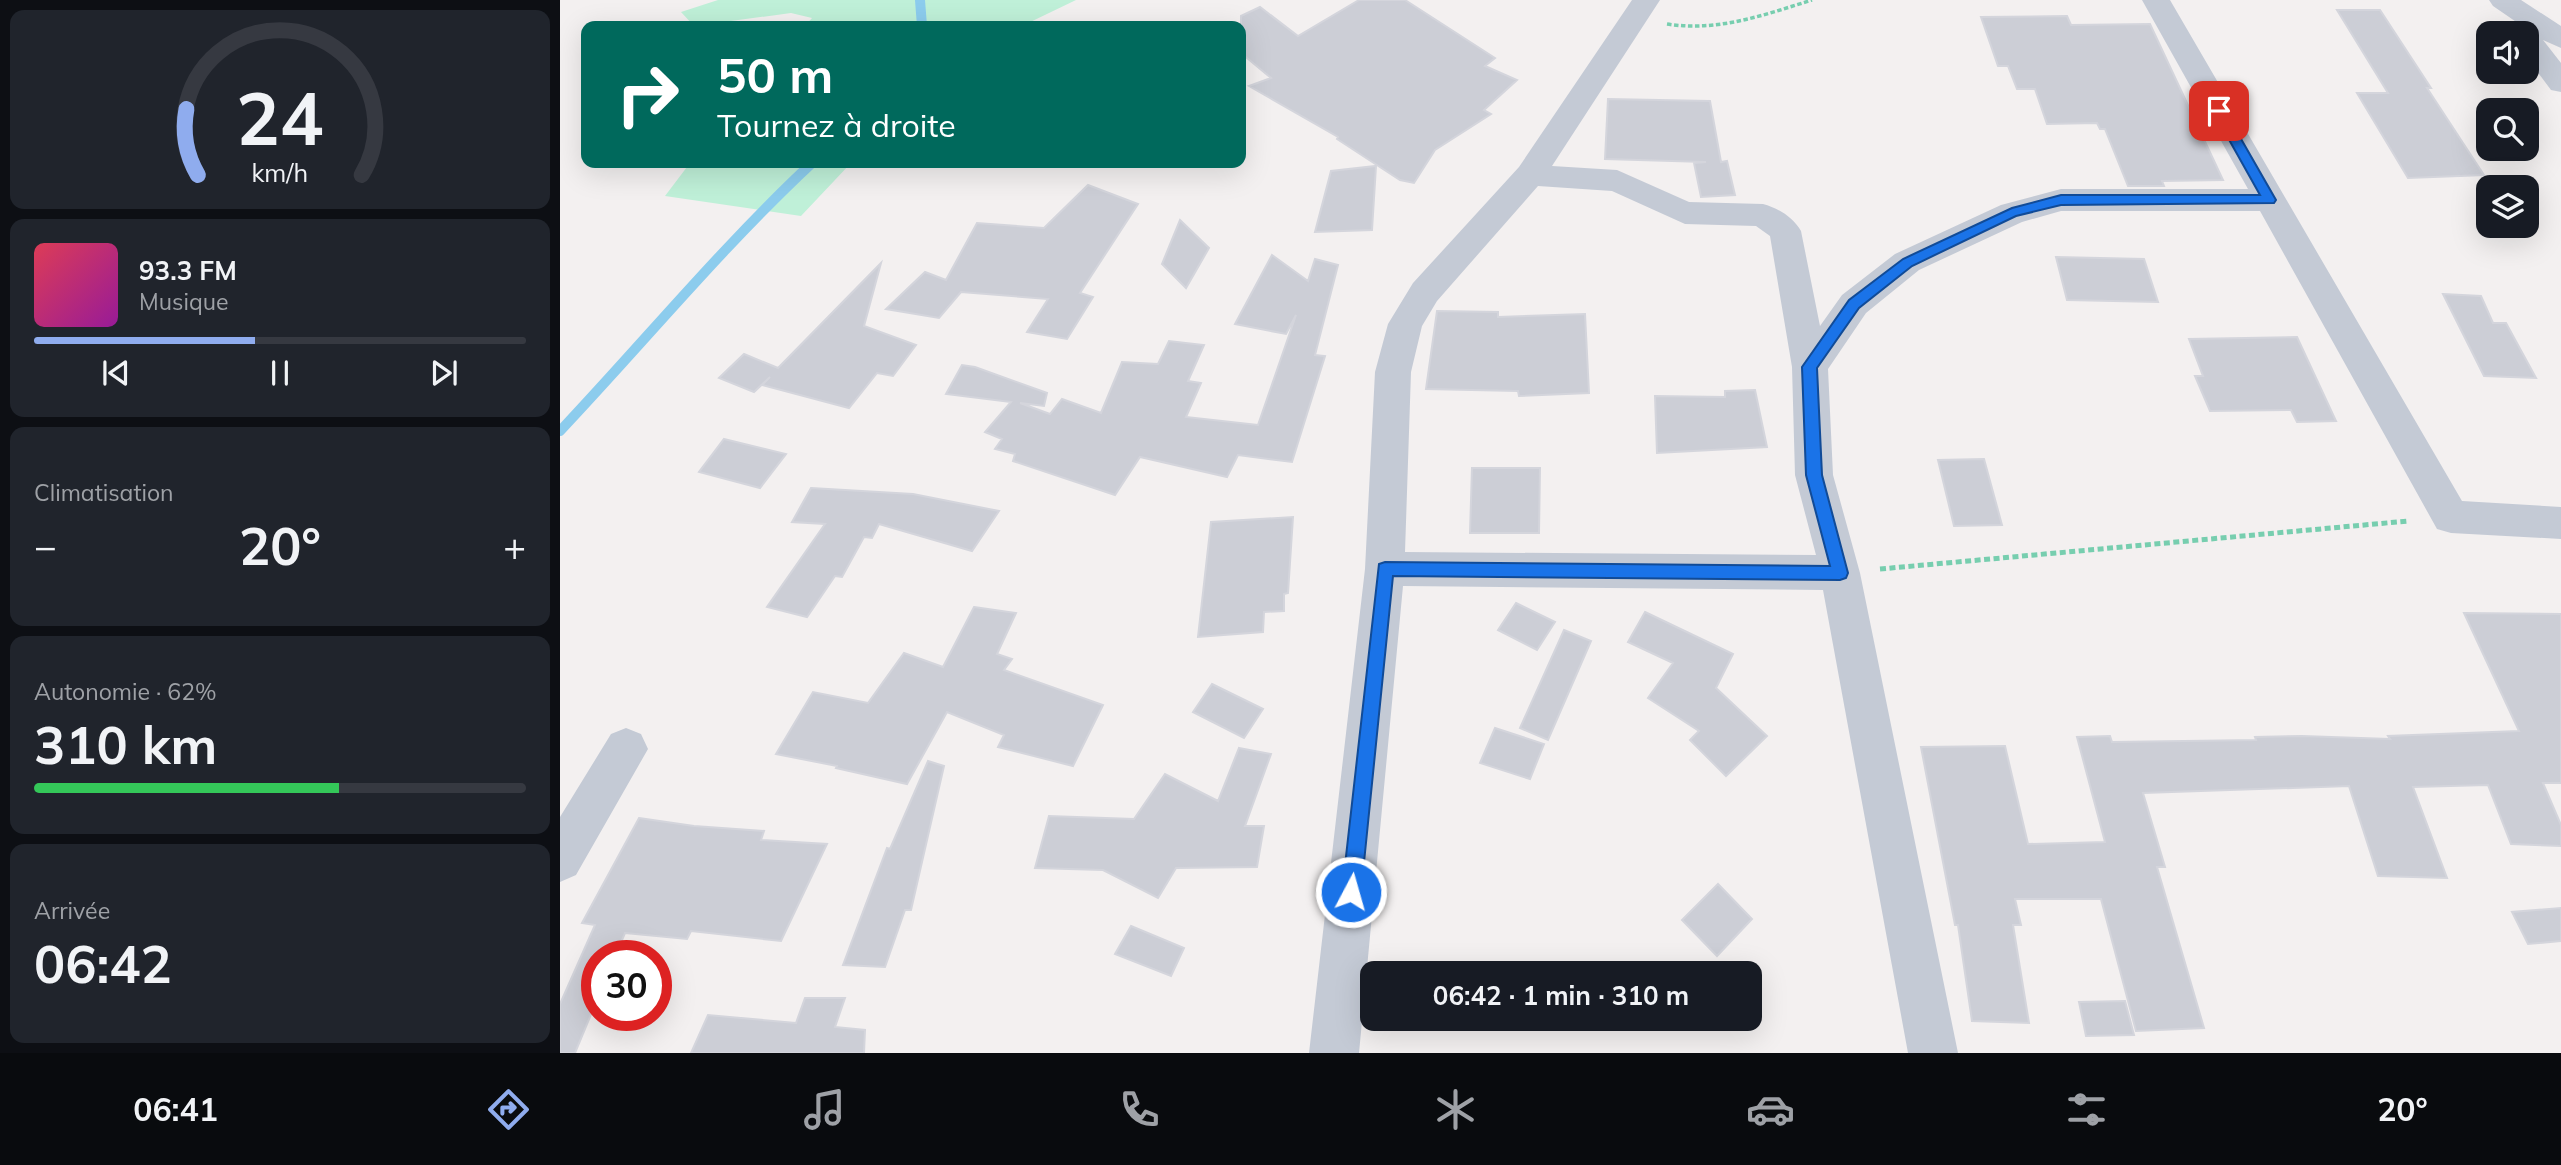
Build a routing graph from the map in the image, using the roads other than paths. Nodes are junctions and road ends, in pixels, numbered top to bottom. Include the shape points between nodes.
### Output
1 (2156, 0) edge
2 (2501, 0) edge
3 (1641, 8) edge
4 (2516, 21) edge
5 (2561, 39) edge
6 (2539, 54) edge
7 (2561, 83) edge
8 (1530, 175) junction
9 (2270, 200) junction
10 (1810, 367) junction
11 (2561, 523) edge
12 (1385, 569) junction
13 (1840, 573) junction
14 (626, 749) dead end
15 (560, 859) edge
16 (1334, 1053) edge
17 (1933, 1053) edge

1 - 9 street
2 - 4 street
2 - 5 street
3 - 8 street
6 - 7 street
8 - 10 street via 1617,181 1685,213 1763,215 1785,231
8 - 12 street via 1424,292 1405,324 1393,372
9 - 10 street via 2061,200 2012,212 1908,262 1854,304
9 - 11 street via 2451,517
10 - 13 street via 1814,475
12 - 13 street
12 - 16 street
13 - 17 street
14 - 15 street

